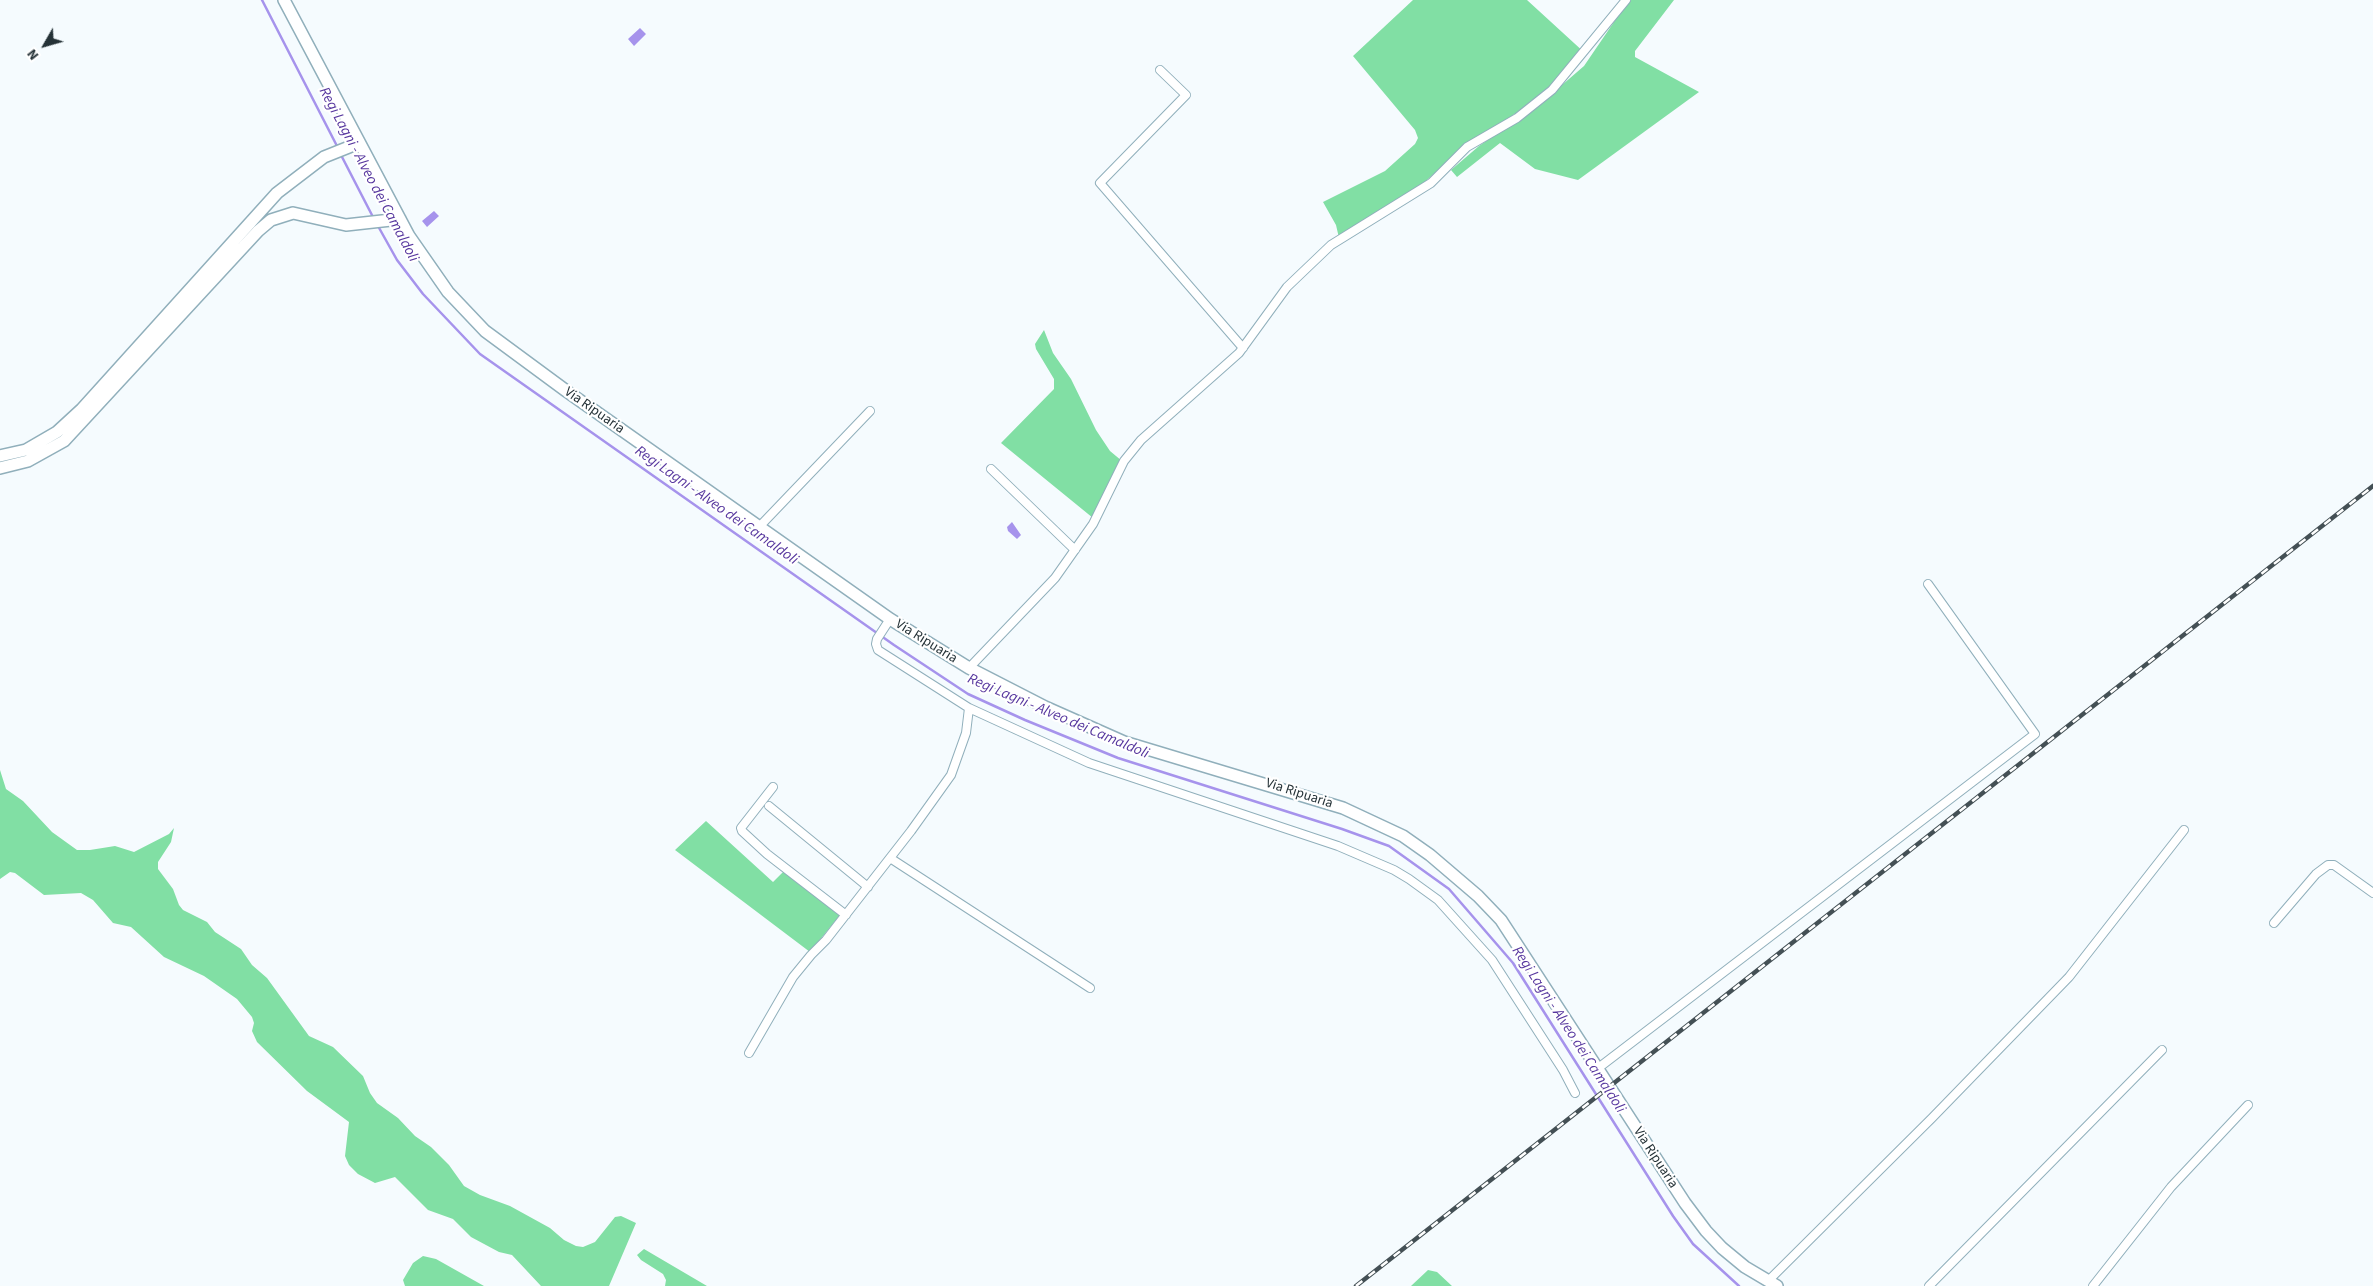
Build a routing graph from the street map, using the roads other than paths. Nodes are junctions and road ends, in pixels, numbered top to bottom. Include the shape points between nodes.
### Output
1 (284, 0) edge
2 (1626, 0) edge
3 (1160, 70) dead end
4 (359, 143) junction
5 (394, 219) junction
6 (1243, 348) junction
7 (870, 410) dead end
8 (0, 456) edge
9 (0, 468) edge
10 (990, 469) dead end
11 (759, 527) junction
12 (1075, 550) junction
13 (1928, 584) dead end
14 (887, 623) junction
15 (969, 668) junction
16 (968, 708) junction
17 (773, 787) dead end
18 (770, 806) dead end
19 (2184, 830) dead end
20 (890, 858) junction
21 (868, 887) junction
22 (2373, 893) edge
23 (846, 915) junction
24 (2274, 923) dead end
25 (1090, 988) dead end
26 (2162, 1050) dead end
27 (749, 1052) dead end
28 (1597, 1069) junction
29 (1575, 1093) dead end
30 (2248, 1105) dead end
31 (1772, 1283) edge
32 (1929, 1286) edge
33 (2093, 1286) edge

1 - 4 street, Via Ripuaria
2 - 6 street via 1552,90 1517,118 1467,146 1430,183 1331,245 1287,287
3 - 6 street via 1186,95 1100,183
4 - 5 street, Via Ripuaria
4 - 8 street via 330,154 267,204 57,432 26,450
5 - 9 street via 362,224 330,223 293,213 271,220 64,441 28,461
5 - 11 street, Via Ripuaria via 430,270 485,331
6 - 12 street via 1142,440 1124,461 1094,524
7 - 11 street
10 - 12 street
11 - 14 street, Via Ripuaria
12 - 15 street via 1055,578
13 - 28 street via 2035,734
14 - 15 street, Via Ripuaria
14 - 16 street via 876,644 883,656
15 - 28 street, Via Ripuaria via 1124,742 1343,808 1403,836 1455,875 1501,920
16 - 20 street via 966,734 951,775
16 - 29 street via 1089,763 1338,846 1394,870 1438,900 1492,960
17 - 23 street via 741,828 742,831
18 - 21 street
19 - 31 street via 2068,977
20 - 21 street
20 - 25 street
21 - 23 street
22 - 24 street via 2334,865 2328,865 2316,874
23 - 27 street via 793,977
26 - 32 street
28 - 31 street, Via Ripuaria via 1706,1231 1746,1267
30 - 33 street via 2172,1187

